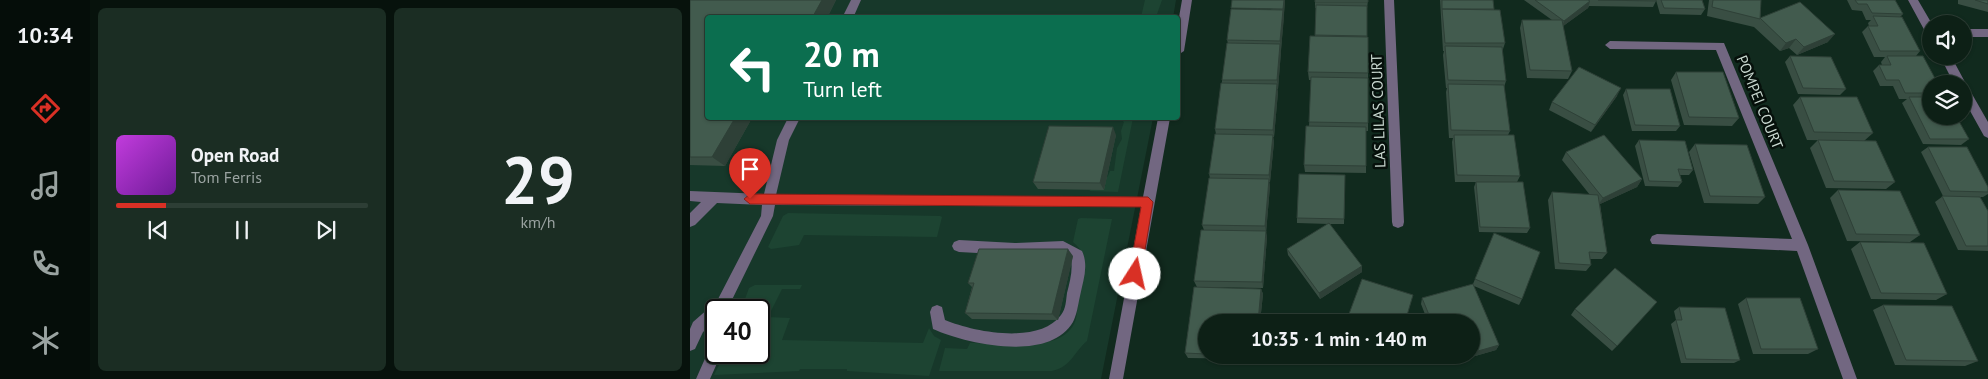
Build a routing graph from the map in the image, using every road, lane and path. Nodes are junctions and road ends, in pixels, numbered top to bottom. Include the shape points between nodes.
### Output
1 (856, 0) edge
2 (1188, 0) edge
3 (1390, 0) edge
4 (1913, 0) edge
5 (848, 15) edge
6 (1922, 16) edge
7 (1972, 33) edge
8 (1988, 33) edge
9 (1180, 41) edge
10 (1610, 45) dead end
11 (1972, 105) edge
12 (793, 120) edge
13 (1164, 120) edge
14 (1988, 134) edge
15 (690, 196) edge
16 (714, 197) junction
17 (768, 200) junction
18 (1148, 202) junction
19 (690, 221) edge
20 (1398, 222) dead end
21 (1657, 240) dead end
22 (1801, 244) junction
23 (959, 246) dead end
24 (725, 299) edge
25 (937, 312) dead end
26 (705, 321) edge
27 (690, 344) edge
28 (710, 364) edge
29 (703, 379) edge
30 (1116, 379) edge
31 (1850, 379) edge

1 - 5 street
2 - 9 street
3 - 20 street, LAS LILAS COURT
4 - 6 street
7 - 8 street
10 - 22 street, POMPEI COURT via 1720,46
11 - 14 street
12 - 17 street via 783,140
13 - 18 street
15 - 16 street
16 - 17 street
16 - 19 street
17 - 18 street
17 - 24 street via 767,216
18 - 30 street
21 - 22 street
22 - 31 street, POMPEI COURT
23 - 25 street via 1063,247 1077,255 1080,265 1068,318 1051,334 1037,338 984,338 953,333 938,324
26 - 27 street via 698,327
28 - 29 street

